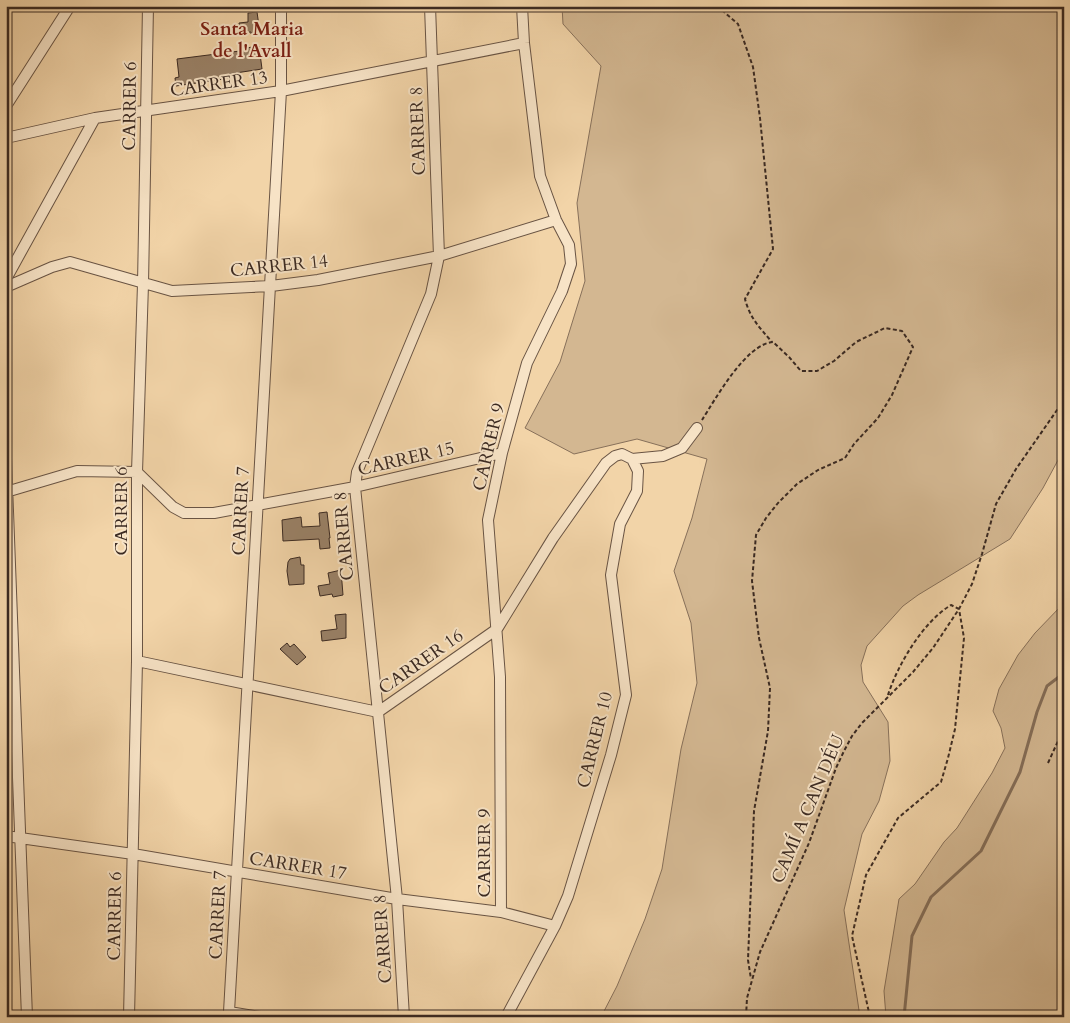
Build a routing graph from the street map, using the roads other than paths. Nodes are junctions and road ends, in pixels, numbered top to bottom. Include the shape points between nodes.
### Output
1 (70, 6) edge
2 (148, 6) edge
3 (281, 6) edge
4 (430, 6) edge
5 (522, 6) edge
6 (524, 43) junction
7 (431, 61) junction
8 (281, 91) junction
9 (6, 106) edge
10 (147, 111) junction
11 (96, 118) junction
12 (6, 138) edge
13 (556, 220) junction
14 (439, 256) junction
15 (6, 279) edge
16 (144, 284) junction
17 (271, 286) junction
18 (6, 287) edge
19 (697, 428) road end
20 (502, 453) junction
21 (6, 458) edge
22 (632, 459) junction
23 (137, 472) junction
24 (355, 487) junction
25 (7, 492) edge
26 (258, 505) junction
27 (497, 629) junction
28 (137, 661) junction
29 (248, 683) junction
30 (378, 712) junction
31 (6, 836) edge
32 (20, 838) junction
33 (133, 854) junction
34 (236, 872) junction
35 (397, 899) junction
36 (501, 912) junction
37 (555, 926) junction
38 (230, 1014) edge
39 (27, 1017) edge
40 (129, 1017) edge
41 (260, 1017) edge
42 (404, 1017) edge
43 (506, 1017) edge

1 - 9 street
2 - 10 street, CARRER 6
3 - 8 street, CARRER 7
4 - 7 street, CARRER 8
5 - 6 street, CARRER 9
6 - 7 street, CARRER 13
6 - 13 street, CARRER 9 via 540,176
7 - 8 street, CARRER 13
7 - 14 street, CARRER 8
8 - 10 street, CARRER 13
8 - 17 street, CARRER 7
10 - 11 street, CARRER 13
10 - 16 street, CARRER 6
11 - 12 street, CARRER 13
11 - 15 street
13 - 14 street, CARRER 14
13 - 20 street, CARRER 9 via 569,246 572,264 526,363
14 - 17 street, CARRER 14
14 - 24 street, CARRER 8 via 431,294 357,472
16 - 17 street, CARRER 14 via 172,291
16 - 18 street, CARRER 14 via 70,262
16 - 23 street, CARRER 6
17 - 26 street, CARRER 7
19 - 22 street via 682,448 663,456
20 - 24 street, CARRER 15
20 - 27 street, CARRER 9 via 488,520
21 - 25 street
22 - 27 street, CARRER 16 via 622,454 606,463 553,538
22 - 37 street, CARRER 10 via 638,471 637,490 620,524 611,575 626,695 568,896
23 - 25 street via 78,471
23 - 26 street, CARRER 15 via 173,507 184,513 214,513
23 - 28 street, CARRER 6
24 - 26 street, CARRER 15
24 - 30 street, CARRER 8
25 - 32 street
26 - 29 street, CARRER 7
27 - 30 street, CARRER 16
27 - 36 street, CARRER 9
28 - 29 street, CARRER 16
28 - 33 street, CARRER 6
29 - 30 street, CARRER 16
29 - 34 street, CARRER 7
30 - 35 street, CARRER 8
31 - 32 street, CARRER 17
32 - 33 street, CARRER 17
32 - 39 street
33 - 34 street, CARRER 17
33 - 40 street, CARRER 6
34 - 35 street, CARRER 17
34 - 38 street, CARRER 7
35 - 36 street, CARRER 17
35 - 42 street, CARRER 8
36 - 37 street, CARRER 17
37 - 43 street, CARRER 10
38 - 41 street

